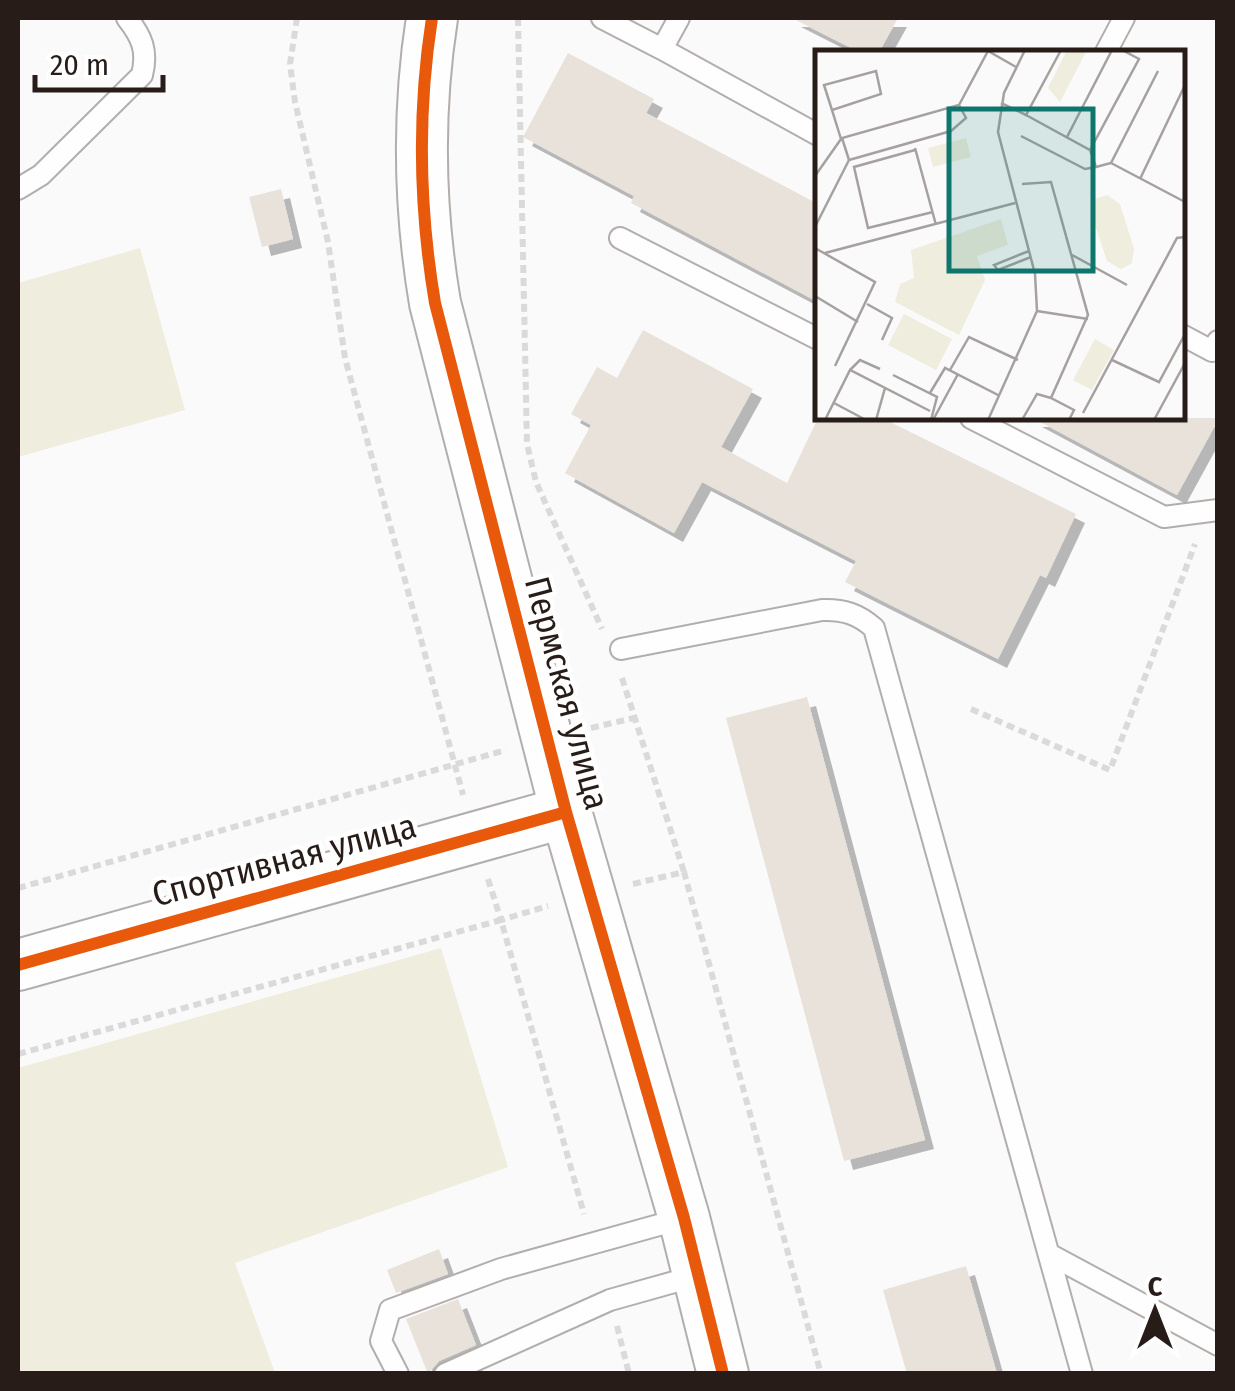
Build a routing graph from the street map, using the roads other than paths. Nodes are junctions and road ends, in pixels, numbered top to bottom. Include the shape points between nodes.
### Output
1 (127, 18) edge
2 (432, 18) edge
3 (602, 18) edge
4 (679, 18) edge
5 (1124, 18) edge
6 (662, 49) junction
7 (1107, 50) edge
8 (815, 133) edge
9 (18, 189) edge
10 (620, 238) dead end
11 (815, 337) edge
12 (1185, 337) edge
13 (1216, 353) edge
14 (975, 420) edge
15 (1218, 510) edge
16 (615, 651) road end
17 (566, 812) junction
18 (18, 965) edge
19 (684, 1218) junction
20 (1049, 1254) junction
21 (700, 1275) junction
22 (1218, 1344) edge
23 (398, 1374) edge
24 (445, 1374) edge
25 (724, 1374) edge
26 (1082, 1374) edge

1 - 9 lane via 147,56 142,74 41,175
2 - 17 street, Пермская улица via 421,148 427,254
3 - 6 lane
4 - 6 lane
5 - 7 lane
6 - 8 lane
10 - 11 lane
12 - 13 lane
14 - 15 lane via 1164,517
16 - 20 lane via 822,610 862,617 874,628
17 - 18 street, Спортивная улица
17 - 19 street, Пермская улица
19 - 21 street, Пермская улица
19 - 23 lane via 501,1269 390,1310 381,1341
20 - 22 lane
20 - 26 lane
21 - 24 lane via 610,1300
21 - 25 street, Пермская улица

